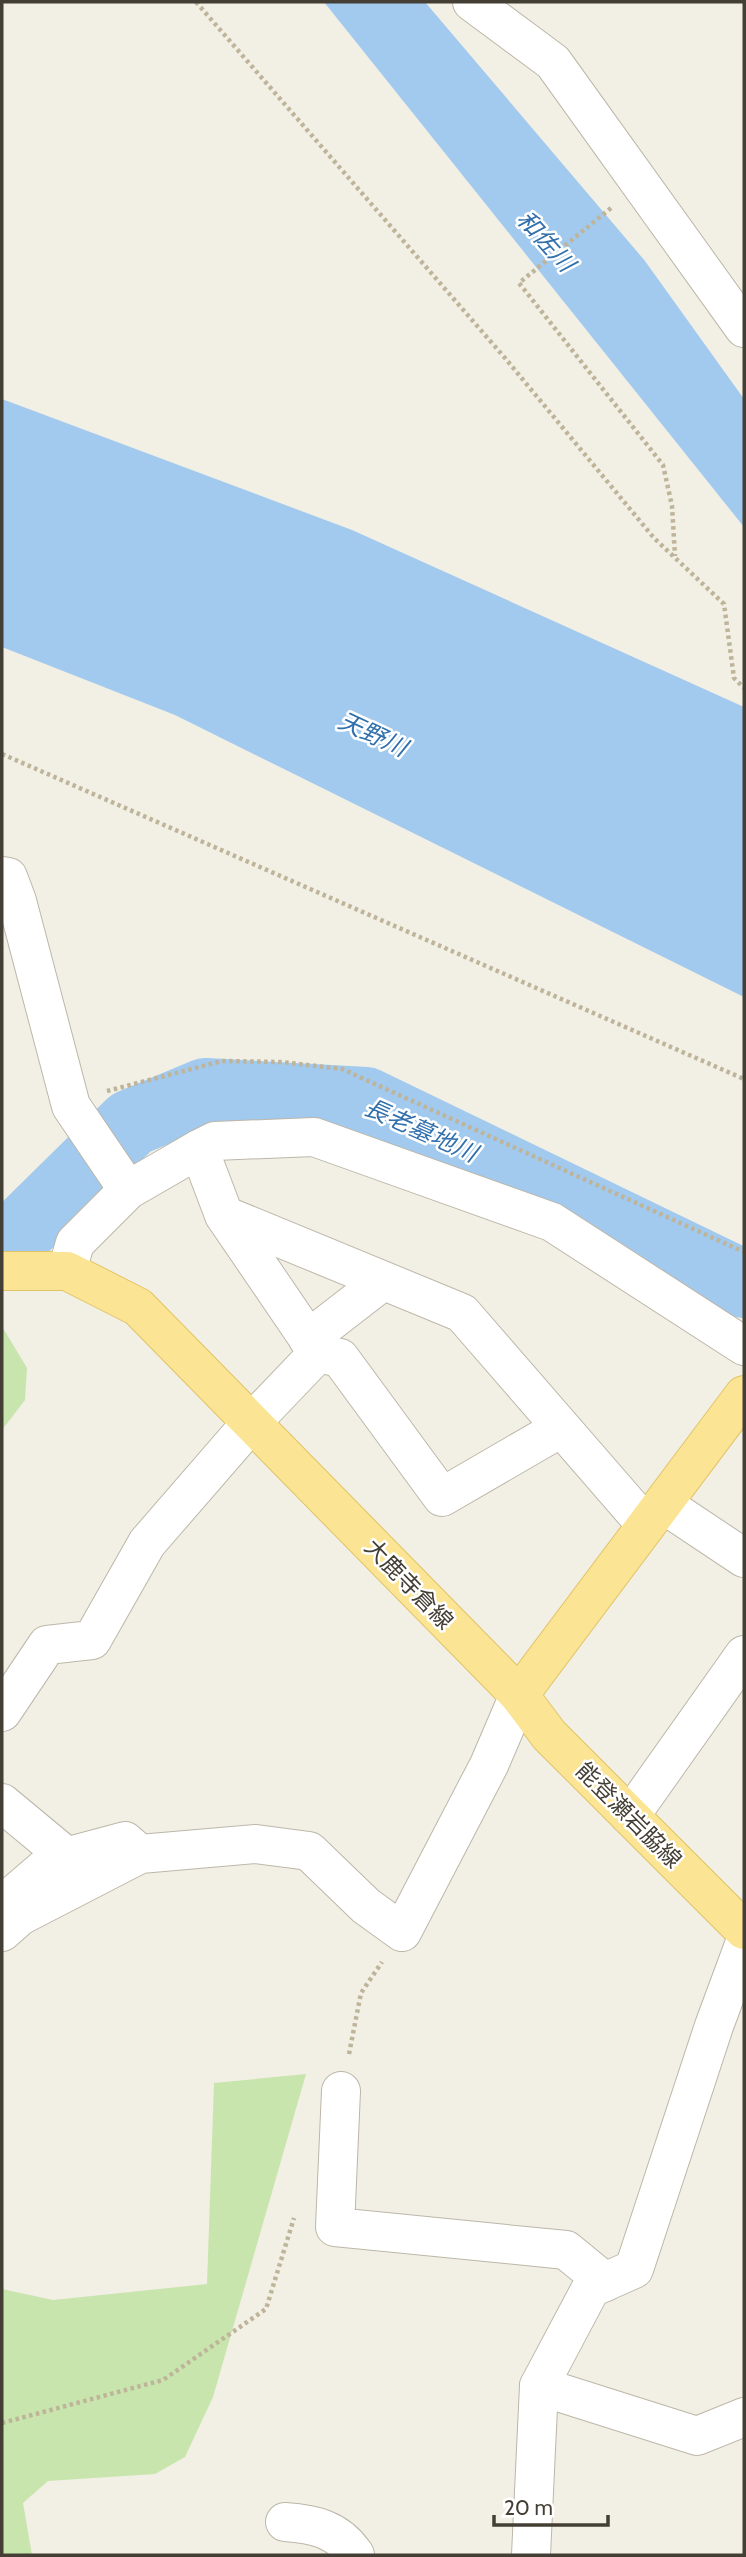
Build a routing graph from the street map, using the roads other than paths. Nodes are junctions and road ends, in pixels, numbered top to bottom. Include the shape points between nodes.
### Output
1 (472, 2) edge
2 (744, 328) edge
3 (2, 876) edge
4 (200, 1149) junction
5 (125, 1185) junction
6 (224, 1215) junction
7 (2, 1271) edge
8 (56, 1271) junction
9 (383, 1281) junction
10 (313, 1346) junction
11 (744, 1346) edge
12 (744, 1395) edge
13 (251, 1423) junction
14 (561, 1428) junction
15 (655, 1515) junction
16 (744, 1558) edge
17 (744, 1655) edge
18 (519, 1695) junction
19 (2, 1712) edge
20 (2, 1803) edge
21 (630, 1816) junction
22 (140, 1854) junction
23 (67, 1857) junction
24 (2, 1905) edge
25 (744, 1930) edge
26 (2, 1931) edge
27 (744, 1945) edge
28 (341, 2091) road end
29 (605, 2282) junction
30 (539, 2386) junction
31 (744, 2417) edge
32 (285, 2522) dead end
33 (355, 2555) edge
34 (531, 2555) edge

1 - 2 street via 553,62
3 - 5 street via 8,877 17,901 75,1112
4 - 5 street
4 - 6 street
4 - 11 street via 215,1141 314,1137 552,1222
5 - 8 street
6 - 9 street
6 - 10 street
7 - 8 main road, 大鹿寺倉線
8 - 13 main road, 大鹿寺倉線 via 138,1307
9 - 10 street
9 - 14 street via 462,1313
10 - 13 street
10 - 14 street via 340,1358 442,1497
12 - 15 main road
13 - 18 main road, 大鹿寺倉線
13 - 19 street via 147,1543 92,1640 47,1645
14 - 15 street
15 - 16 street
15 - 18 main road
17 - 21 street
18 - 21 main road, 能登瀬岩脇線 via 549,1735
18 - 22 street via 489,1765 402,1932 366,1906 309,1851 256,1844
20 - 23 street
21 - 25 main road, 能登瀬岩脇線
22 - 23 street via 125,1841
22 - 26 street via 20,1916
23 - 24 street via 54,1860
27 - 29 street via 634,2269
28 - 29 street via 335,2227 566,2250
29 - 30 street via 591,2288
30 - 31 street via 696,2436
30 - 34 street
32 - 33 street via 318,2524

